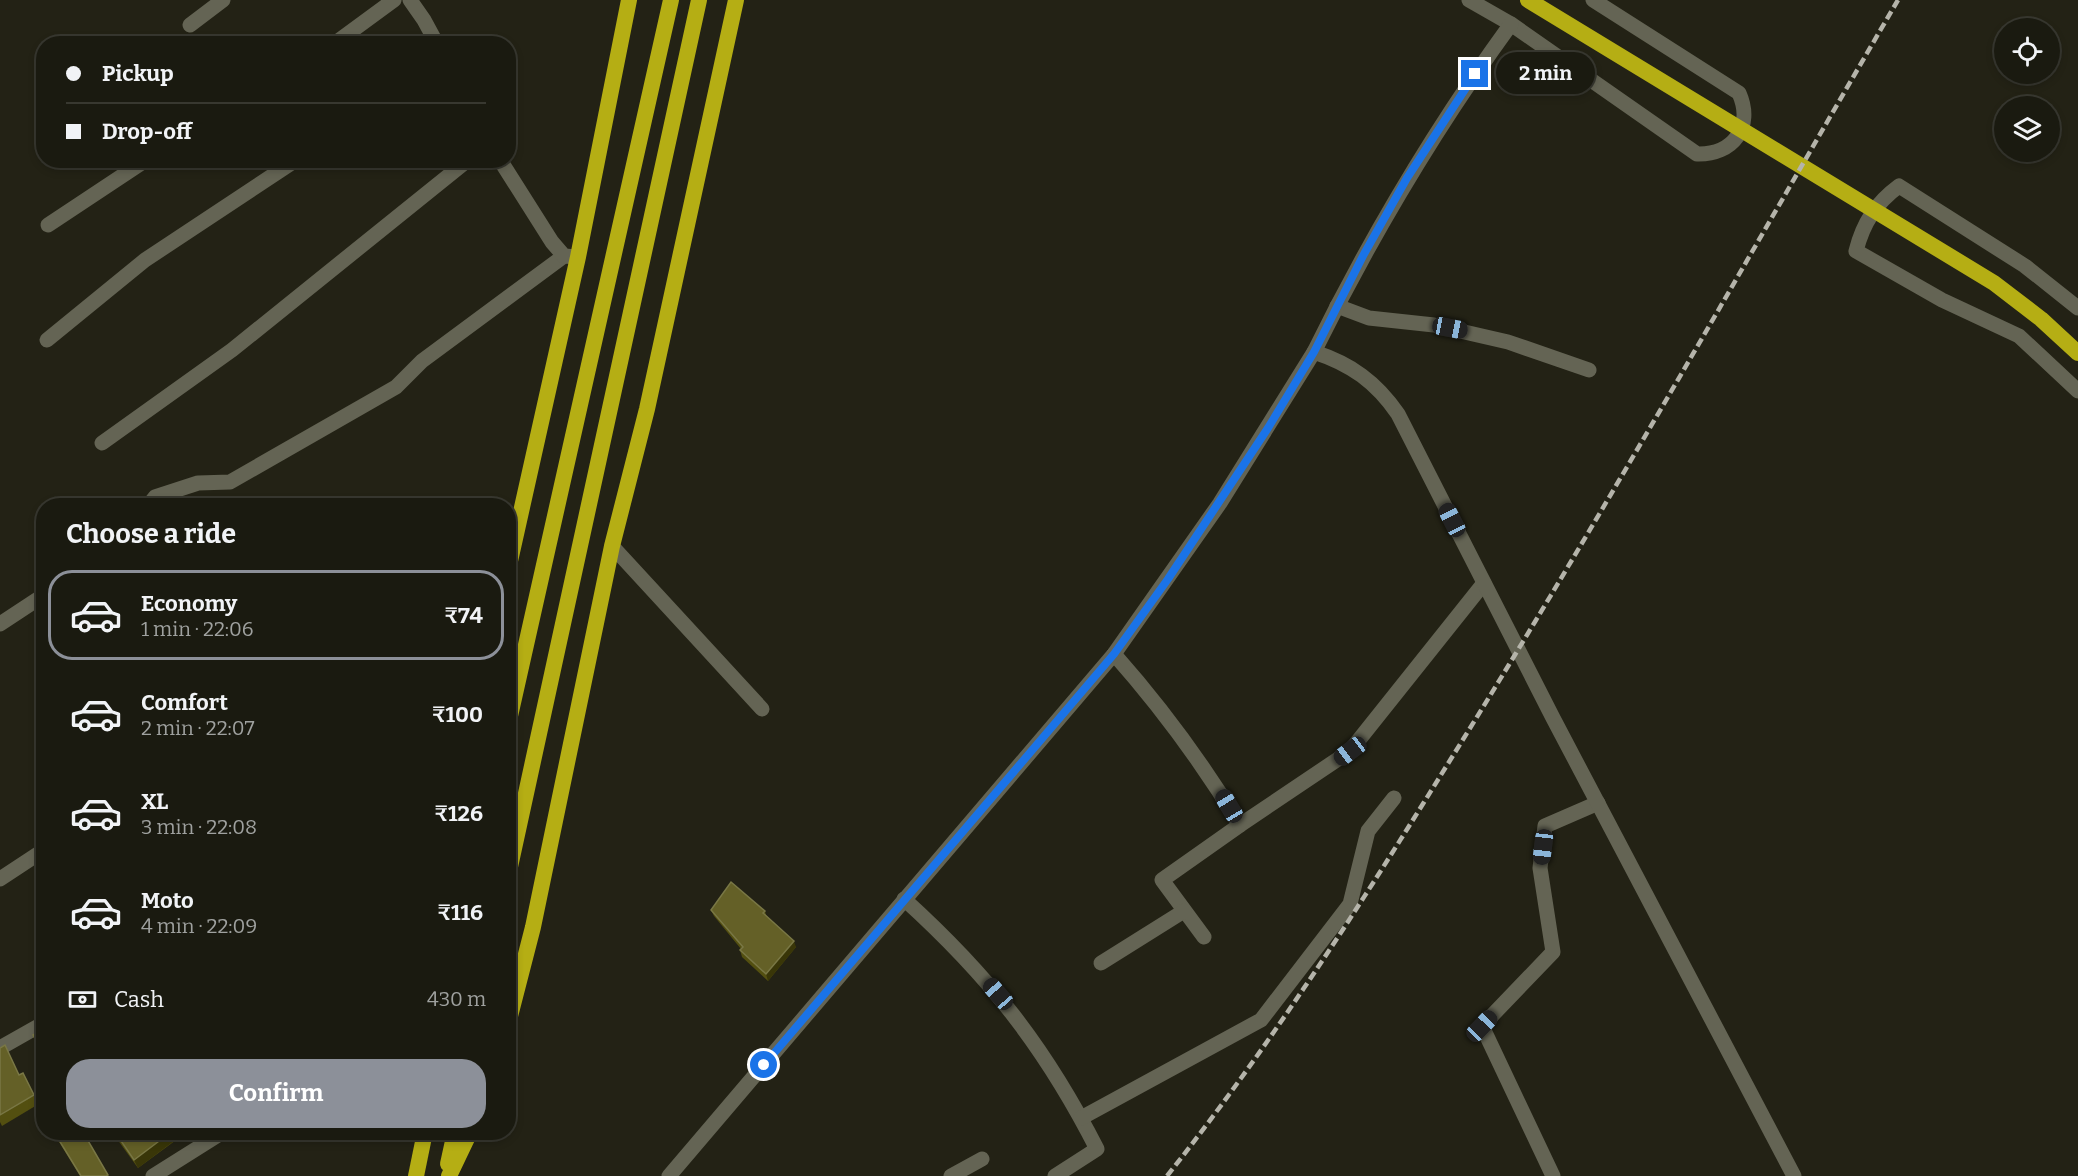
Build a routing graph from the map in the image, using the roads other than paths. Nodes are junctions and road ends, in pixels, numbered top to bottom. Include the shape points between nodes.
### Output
1 (223, 0) edge
2 (393, 0) edge
3 (410, 0) edge
4 (629, 0) edge
5 (671, 0) edge
6 (699, 0) edge
7 (736, 0) edge
8 (1469, 0) edge
9 (1528, 0) edge
10 (1593, 0) edge
11 (1511, 24) junction
12 (190, 25) dead end
13 (345, 36) edge
14 (433, 36) edge
15 (134, 168) edge
16 (284, 168) edge
17 (458, 168) edge
18 (505, 168) edge
19 (48, 225) dead end
20 (571, 256) junction
21 (1337, 306) junction
22 (2078, 308) edge
23 (47, 340) dead end
24 (1314, 352) junction
25 (2078, 353) edge
26 (1589, 370) dead end
27 (2078, 391) edge
28 (102, 443) dead end
29 (154, 498) edge
30 (516, 524) edge
31 (612, 546) junction
32 (1484, 583) junction
33 (36, 600) edge
34 (0, 624) edge
35 (1114, 654) junction
36 (516, 689) edge
37 (762, 709) dead end
38 (1394, 798) dead end
39 (1598, 803) junction
40 (1240, 825) junction
41 (516, 844) edge
42 (36, 855) edge
43 (0, 879) edge
44 (904, 899) junction
45 (1185, 911) junction
46 (1204, 937) dead end
47 (1101, 963) dead end
48 (516, 993) edge
49 (36, 1027) edge
50 (0, 1047) edge
51 (1081, 1118) junction
52 (210, 1140) edge
53 (413, 1140) edge
54 (423, 1140) edge
55 (453, 1140) edge
56 (466, 1140) edge
57 (982, 1160) dead end
58 (153, 1176) edge
59 (415, 1176) edge
60 (447, 1176) edge
61 (669, 1176) edge
62 (951, 1176) edge
63 (1056, 1176) edge
64 (1553, 1176) edge
65 (1794, 1176) edge

1 - 12 street
2 - 13 street
3 - 14 street
4 - 20 highway
5 - 36 highway
6 - 41 highway
7 - 31 highway via 647,409
8 - 11 street
9 - 25 highway via 1994,283
10 - 11 street via 1740,93 1745,118 1733,142 1716,152 1697,154
11 - 21 street via 1407,178
15 - 19 street
16 - 23 street via 145,260
17 - 28 street via 232,350
18 - 20 street via 552,242
20 - 29 street via 422,361 396,387 230,482 198,483
20 - 30 highway
21 - 24 street
21 - 26 street via 1369,318 1434,325 1508,342
22 - 27 street via 2025,266 1899,186 1871,214 1859,238 1856,251 1932,295 2019,336
24 - 32 street via 1360,373 1387,398
24 - 35 street via 1220,502
31 - 37 street
31 - 48 highway
32 - 39 street
32 - 40 street via 1350,751
33 - 34 street
35 - 40 street via 1172,722
35 - 44 street
38 - 51 street via 1368,831 1350,904 1261,1020
39 - 64 street via 1545,826 1540,868 1553,952 1482,1026
39 - 65 street
40 - 45 street via 1162,880
42 - 43 street
44 - 51 street via 947,938 998,994 1052,1067
44 - 61 street
45 - 46 street
45 - 47 street
49 - 50 street
51 - 63 street via 1097,1149
52 - 58 street
53 - 59 highway
54 - 59 highway
55 - 60 highway
56 - 60 highway
57 - 62 street

